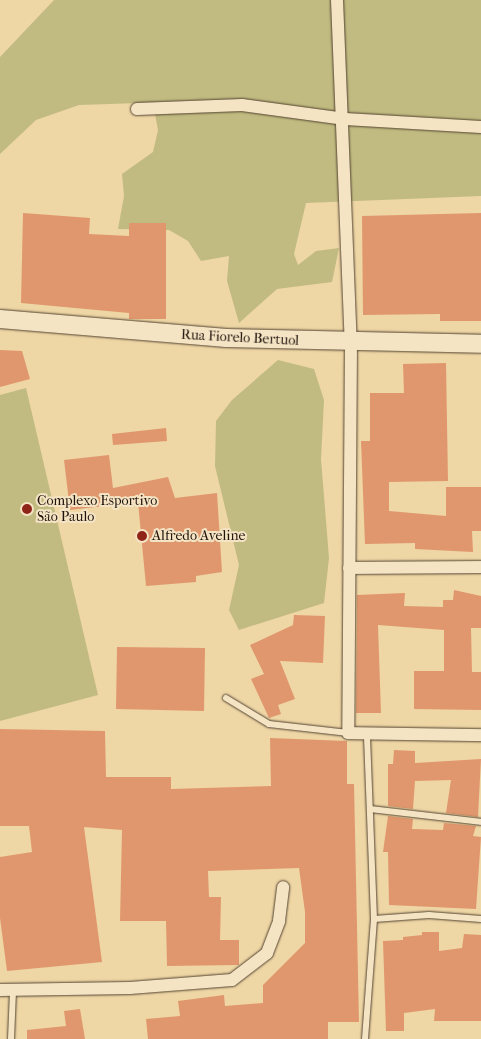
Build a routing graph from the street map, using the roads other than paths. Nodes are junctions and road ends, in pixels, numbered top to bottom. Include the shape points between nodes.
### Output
1 (337, 0) edge
2 (137, 109) dead end
3 (344, 119) junction
4 (481, 127) edge
5 (0, 319) edge
6 (351, 342) junction
7 (481, 344) edge
8 (481, 567) edge
9 (349, 568) junction
10 (226, 698) dead end
11 (348, 732) junction
12 (367, 733) junction
13 (481, 735) edge
14 (371, 809) junction
15 (481, 822) edge
16 (283, 887) dead end
17 (374, 919) junction
18 (481, 919) edge
19 (6, 990) edge
20 (12, 1039) edge
21 (366, 1039) edge

1 - 3 street
2 - 3 street via 242,105
3 - 4 street
3 - 6 street
5 - 6 main road, Rua Fiorelo Bertuol via 93,330
6 - 7 main road, Rua Fiorelo Bertuol
6 - 9 street
8 - 9 street
9 - 11 street
10 - 11 lane via 269,724
11 - 12 street
12 - 13 street
12 - 14 lane
14 - 15 lane
14 - 17 lane
16 - 19 street via 279,921 267,953 232,980
17 - 18 lane via 429,915
17 - 21 lane
19 - 20 lane

